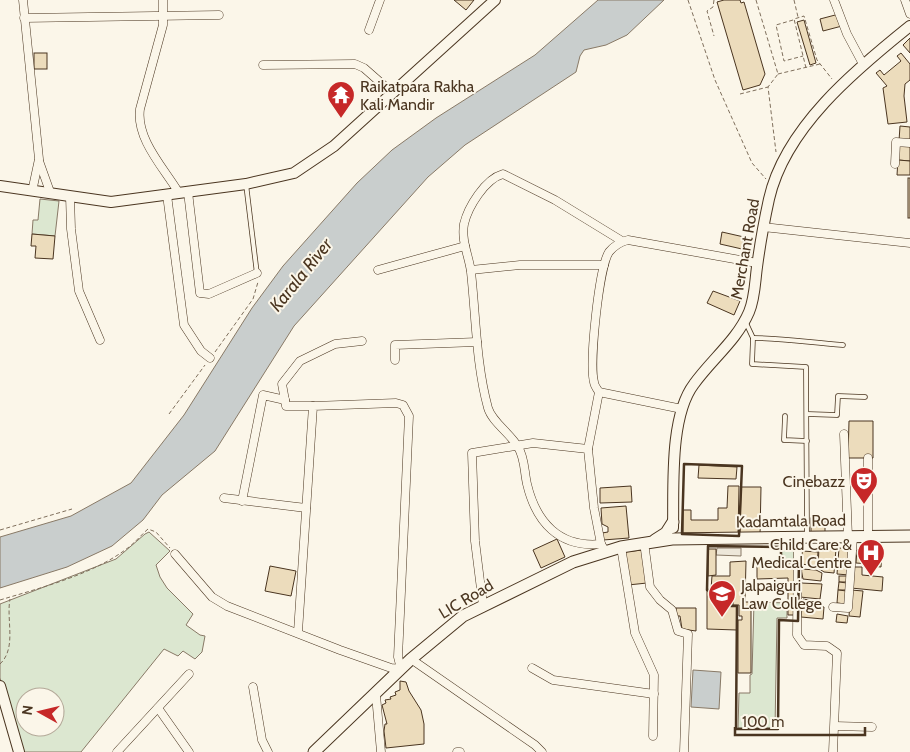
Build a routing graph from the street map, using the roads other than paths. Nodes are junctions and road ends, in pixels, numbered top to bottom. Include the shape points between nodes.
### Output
1 (23, 0) edge
2 (163, 0) edge
3 (380, 0) edge
4 (487, 0) edge
5 (495, 0) edge
6 (834, 0) edge
7 (905, 0) edge
8 (910, 14) edge
9 (164, 15) junction
10 (219, 15) dead end
11 (24, 18) junction
12 (910, 26) edge
13 (369, 30) dead end
14 (863, 64) junction
15 (263, 65) dead end
16 (413, 71) junction
17 (391, 92) junction
18 (910, 143) edge
19 (39, 160) junction
20 (895, 164) dead end
21 (245, 182) junction
22 (0, 184) edge
23 (33, 188) junction
24 (49, 189) junction
25 (182, 191) junction
26 (166, 195) junction
27 (70, 196) junction
28 (763, 227) junction
29 (622, 241) junction
30 (910, 243) edge
31 (465, 246) junction
32 (757, 263) junction
33 (604, 265) junction
34 (378, 270) dead end
35 (471, 270) junction
36 (257, 275) joint
37 (745, 320) junction
38 (753, 338) junction
39 (100, 340) dead end
40 (362, 341) dead end
41 (477, 342) junction
42 (842, 345) dead end
43 (210, 358) road end
44 (395, 360) dead end
45 (599, 392) junction
46 (865, 397) dead end
47 (285, 400) junction
48 (313, 406) junction
49 (682, 409) junction
50 (807, 414) junction
51 (785, 416) dead end
52 (844, 434) dead end
53 (807, 441) junction
54 (518, 446) junction
55 (588, 448) junction
56 (868, 458) dead end
57 (224, 498) dead end
58 (242, 500) junction
59 (306, 508) junction
60 (673, 522) junction
61 (868, 536) junction
62 (910, 536) edge
63 (803, 537) junction
64 (851, 537) junction
65 (672, 539) junction
66 (649, 541) junction
67 (603, 547) junction
68 (620, 547) junction
69 (176, 554) road end
70 (483, 605) junction
71 (833, 607) dead end
72 (298, 632) junction
73 (411, 659) junction
74 (532, 668) dead end
75 (401, 669) junction
76 (189, 674) dead end
77 (0, 686) edge
78 (253, 687) dead end
79 (654, 694) junction
80 (376, 695) junction
81 (158, 708) junction
82 (835, 726) junction
83 (872, 727) dead end
84 (653, 736) dead end
85 (19, 752) edge
86 (116, 752) edge
87 (190, 752) edge
88 (268, 752) edge
89 (314, 752) edge
90 (381, 752) edge
91 (542, 752) edge
92 (684, 752) edge
93 (833, 752) edge

1 - 11 street
2 - 9 street
3 - 13 street
4 - 16 street
5 - 16 street
6 - 14 street
7 - 8 street
9 - 10 street
9 - 11 street
9 - 25 street via 139,121 144,136
11 - 19 street
12 - 14 street, Merchant Road
14 - 28 street, Merchant Road via 797,138 780,164
15 - 17 street via 355,64
16 - 17 street
17 - 21 street via 315,161 294,173
18 - 20 street via 896,142
19 - 23 street
19 - 24 street
21 - 25 street
21 - 36 lane
22 - 23 street
23 - 24 street
23 - 27 street
24 - 25 street via 111,199
25 - 26 street
25 - 36 street via 200,293 209,294
26 - 27 street via 110,202
26 - 43 street via 184,325 201,351
27 - 39 street via 79,290
28 - 30 street
28 - 32 street, Merchant Road
29 - 31 street via 555,200 503,174 494,179 470,208 463,233
29 - 32 street
29 - 33 street via 608,253
31 - 34 street
31 - 35 street
32 - 37 street, Merchant Road via 752,304
33 - 35 street via 520,265
33 - 45 street via 593,364 594,382
35 - 41 street
37 - 38 lane
37 - 49 street, Merchant Road via 726,348 693,384
38 - 42 lane via 789,338 809,344
38 - 50 lane via 752,364 806,366
40 - 47 street via 335,344 300,361 282,384
41 - 44 street via 394,345
41 - 54 street via 489,410
45 - 49 street
45 - 55 street
46 - 50 lane via 838,396 837,415
47 - 48 street via 286,406
47 - 58 street via 263,395
48 - 59 street
48 - 75 street via 396,402 403,405 408,413 398,656
49 - 60 street, Merchant Road
50 - 53 lane
51 - 53 lane via 784,440
52 - 64 street
53 - 63 lane
54 - 55 street via 534,443
54 - 67 street via 533,504 551,530 566,539
54 - 70 street via 472,453 475,541
55 - 67 street via 594,508
56 - 61 street
57 - 58 street
58 - 59 street
59 - 72 street
60 - 65 street, Merchant Road
60 - 66 main road via 666,534
61 - 62 main road, Kadamtala Road
61 - 64 main road, Kadamtala Road
63 - 64 main road, Kadamtala Road
63 - 65 main road, Kadamtala Road
63 - 82 street via 797,635 804,645 827,646 837,653
64 - 71 street via 848,608
65 - 66 main road, LIC Road
66 - 68 main road, LIC Road
66 - 92 street via 650,587 672,610 678,631 688,634
67 - 68 main road, LIC Road
67 - 70 main road, LIC Road
68 - 79 street via 634,634 652,668
69 - 72 street via 212,597 247,615
70 - 73 main road, LIC Road via 463,616
72 - 75 street via 340,650
73 - 75 main road, LIC Road
73 - 91 street
74 - 79 street via 559,681
75 - 80 main road, LIC Road
76 - 81 street
77 - 85 street
78 - 88 street via 262,740
79 - 84 street
80 - 89 main road, LIC Road
80 - 90 street
81 - 86 street
81 - 87 street
82 - 83 street
82 - 93 street

